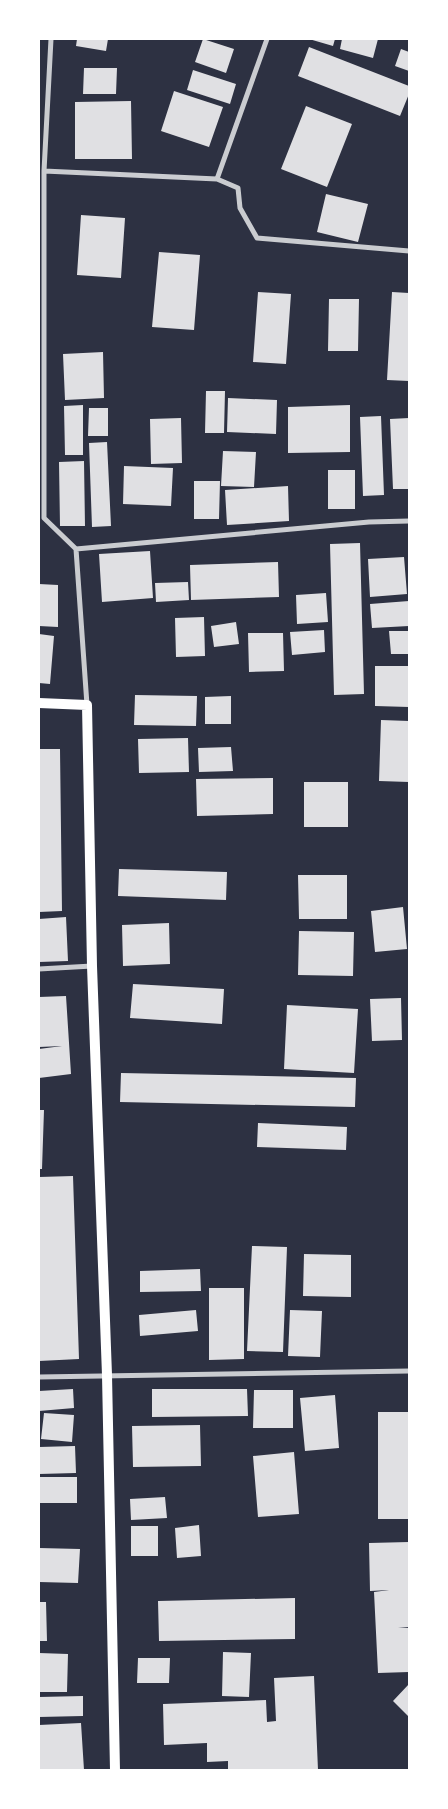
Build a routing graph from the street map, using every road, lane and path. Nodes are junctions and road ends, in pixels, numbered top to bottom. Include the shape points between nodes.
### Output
1 (51, 39) edge
2 (267, 39) edge
3 (44, 172) junction
4 (217, 178) junction
5 (409, 251) edge
6 (41, 386) edge
7 (44, 518) junction
8 (409, 521) edge
9 (39, 524) edge
10 (76, 549) junction
11 (39, 704) edge
12 (87, 705) junction
13 (92, 966) junction
14 (39, 969) edge
15 (409, 1371) edge
16 (107, 1375) junction
17 (39, 1377) edge
18 (115, 1770) edge

1 - 3 street
2 - 4 street
3 - 4 street
3 - 6 street
4 - 5 street via 238,188 240,208 257,238
6 - 7 street
7 - 9 street
7 - 10 street
8 - 10 street
10 - 12 street
11 - 12 main road
12 - 13 main road
13 - 14 street
13 - 16 main road
15 - 16 street
16 - 17 street
16 - 18 main road

